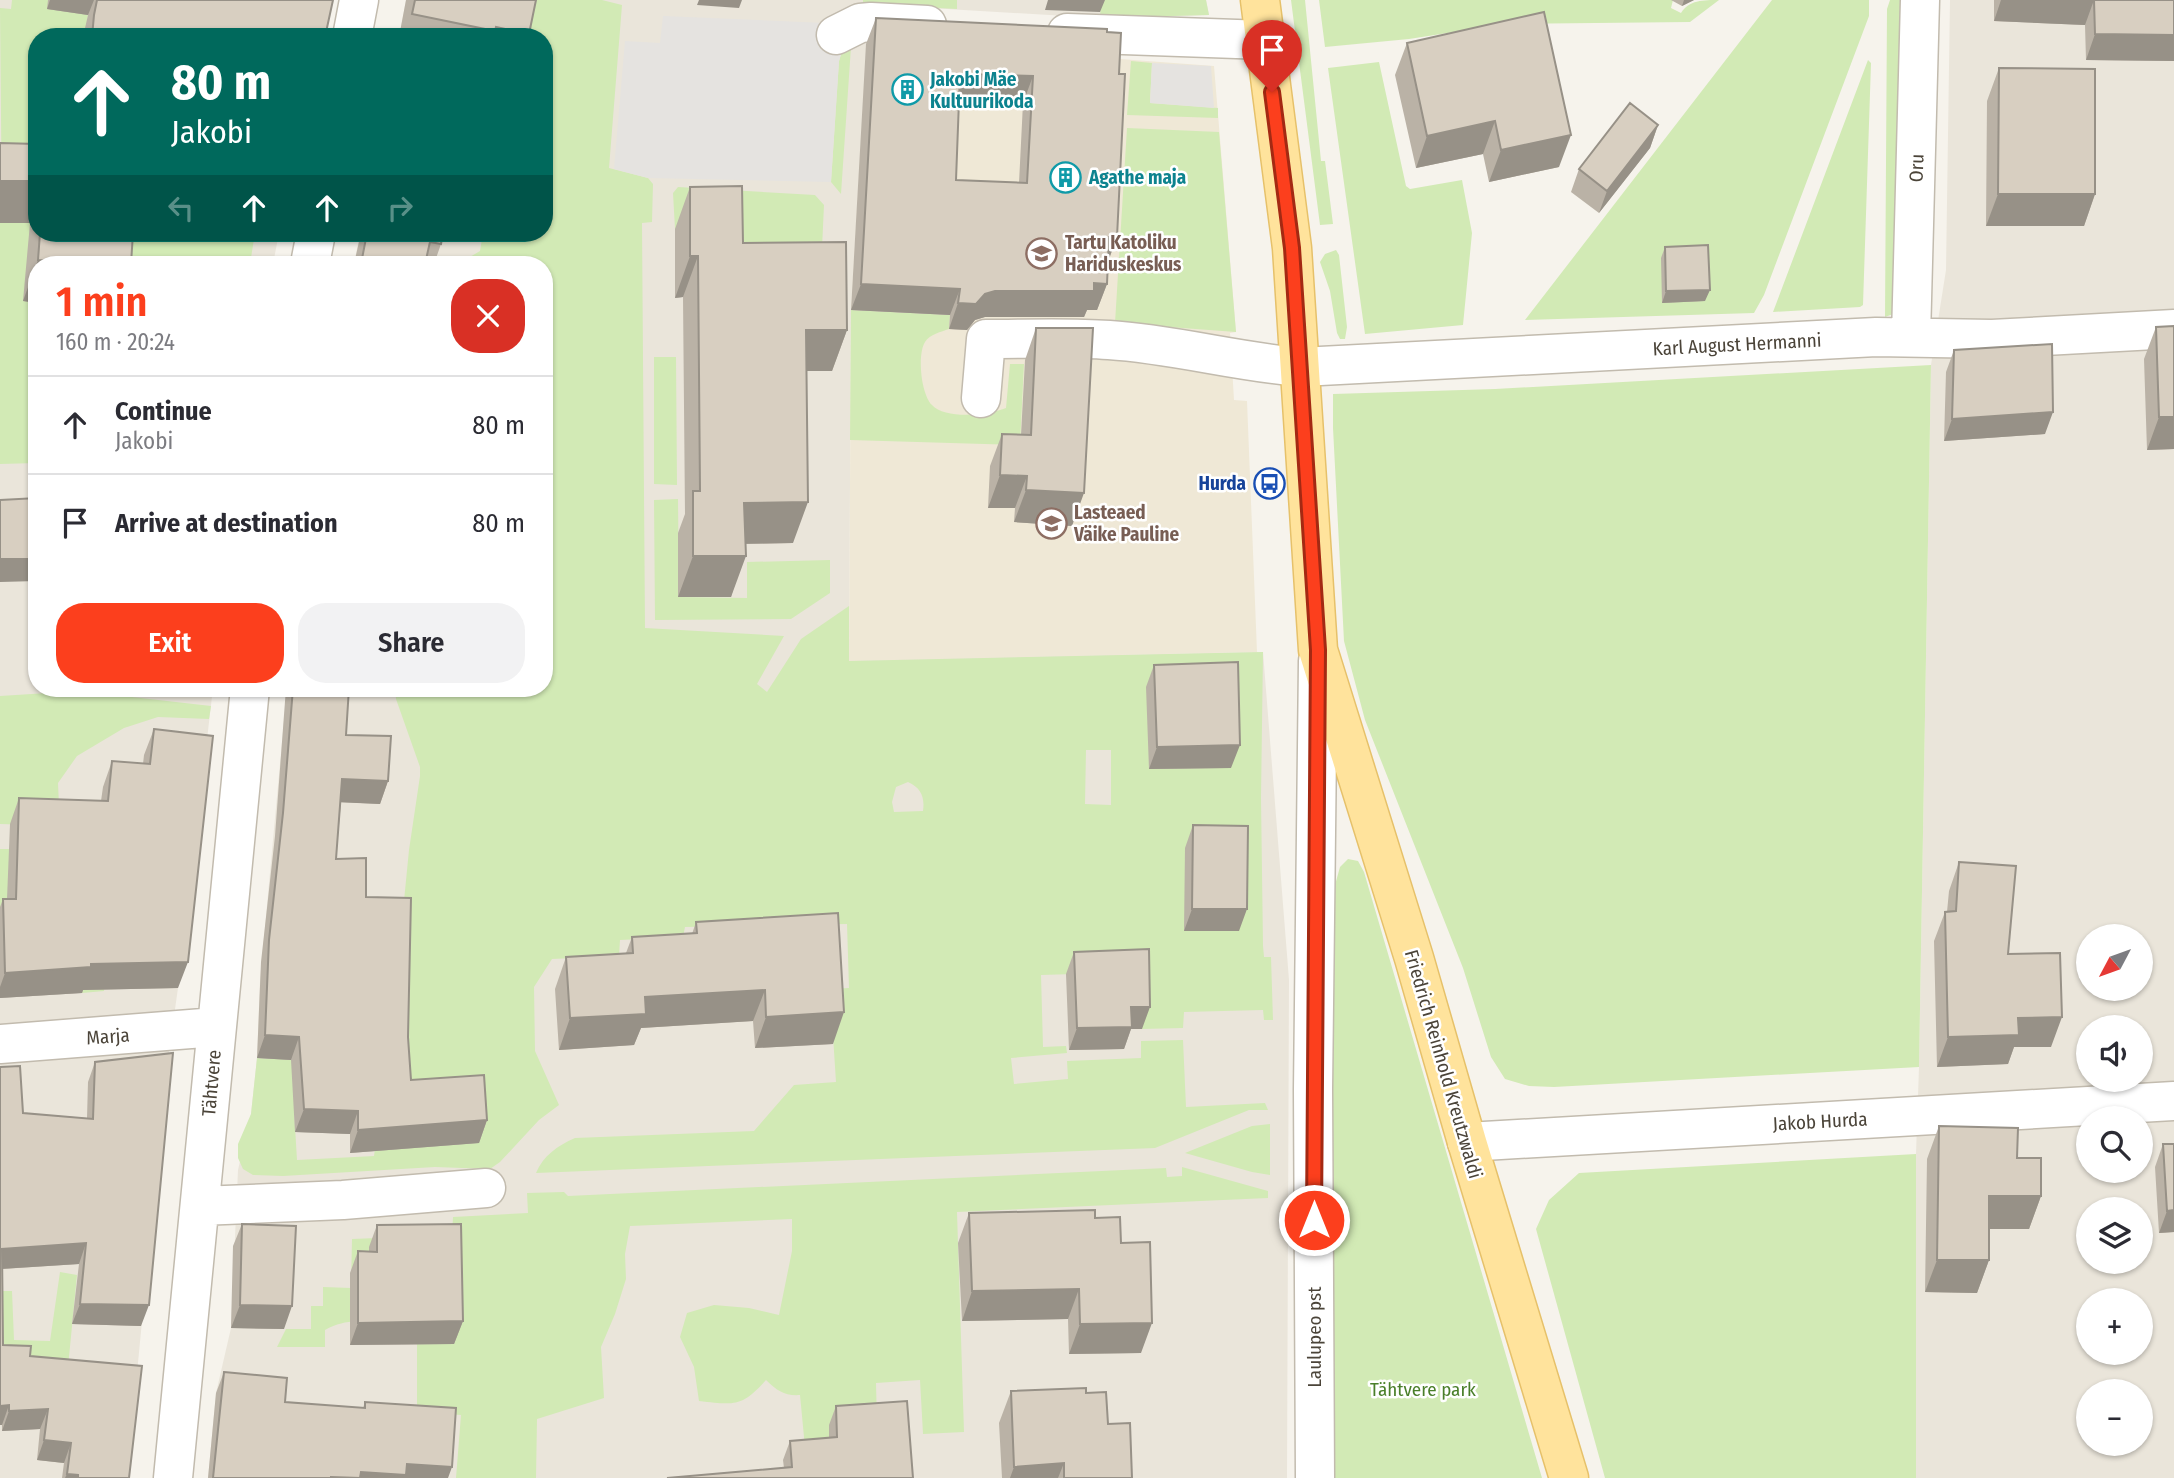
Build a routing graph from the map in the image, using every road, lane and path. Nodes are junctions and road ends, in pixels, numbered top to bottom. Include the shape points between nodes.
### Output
1 (359, 0) edge
2 (1260, 0) edge
3 (1920, 0) edge
4 (354, 28) edge
5 (967, 28) edge
6 (1035, 31) edge
7 (836, 35) dead end
8 (1265, 40) junction
9 (2174, 329) edge
10 (1911, 337) junction
11 (1301, 367) junction
12 (981, 398) dead end
13 (1318, 650) junction
14 (249, 697) edge
15 (216, 1027) junction
16 (0, 1044) edge
17 (2174, 1101) edge
18 (1466, 1142) junction
19 (485, 1188) dead end
20 (200, 1206) junction
21 (173, 1478) edge
22 (1315, 1478) edge
23 (1569, 1478) edge

1 - 4 street
2 - 8 main road, Friedrich Reinhold Kreutzwaldi
3 - 10 street, Oru
5 - 7 street via 871,22
6 - 8 street
8 - 11 main road, Friedrich Reinhold Kreutzwaldi via 1292,248
9 - 10 street, Karl August Hermanni via 1992,339
10 - 11 street, Karl August Hermanni
11 - 12 street, Karl August Hermanni via 1109,340 986,339
11 - 13 main road, Friedrich Reinhold Kreutzwaldi
13 - 18 main road, Friedrich Reinhold Kreutzwaldi
13 - 22 street, Laulupeo pst
14 - 15 street, Tähtvere
15 - 16 street, Marja
15 - 20 street, Tähtvere
17 - 18 street, Jakob Hurda
18 - 23 main road, Friedrich Reinhold Kreutzwaldi
19 - 20 street
20 - 21 street, Tähtvere

